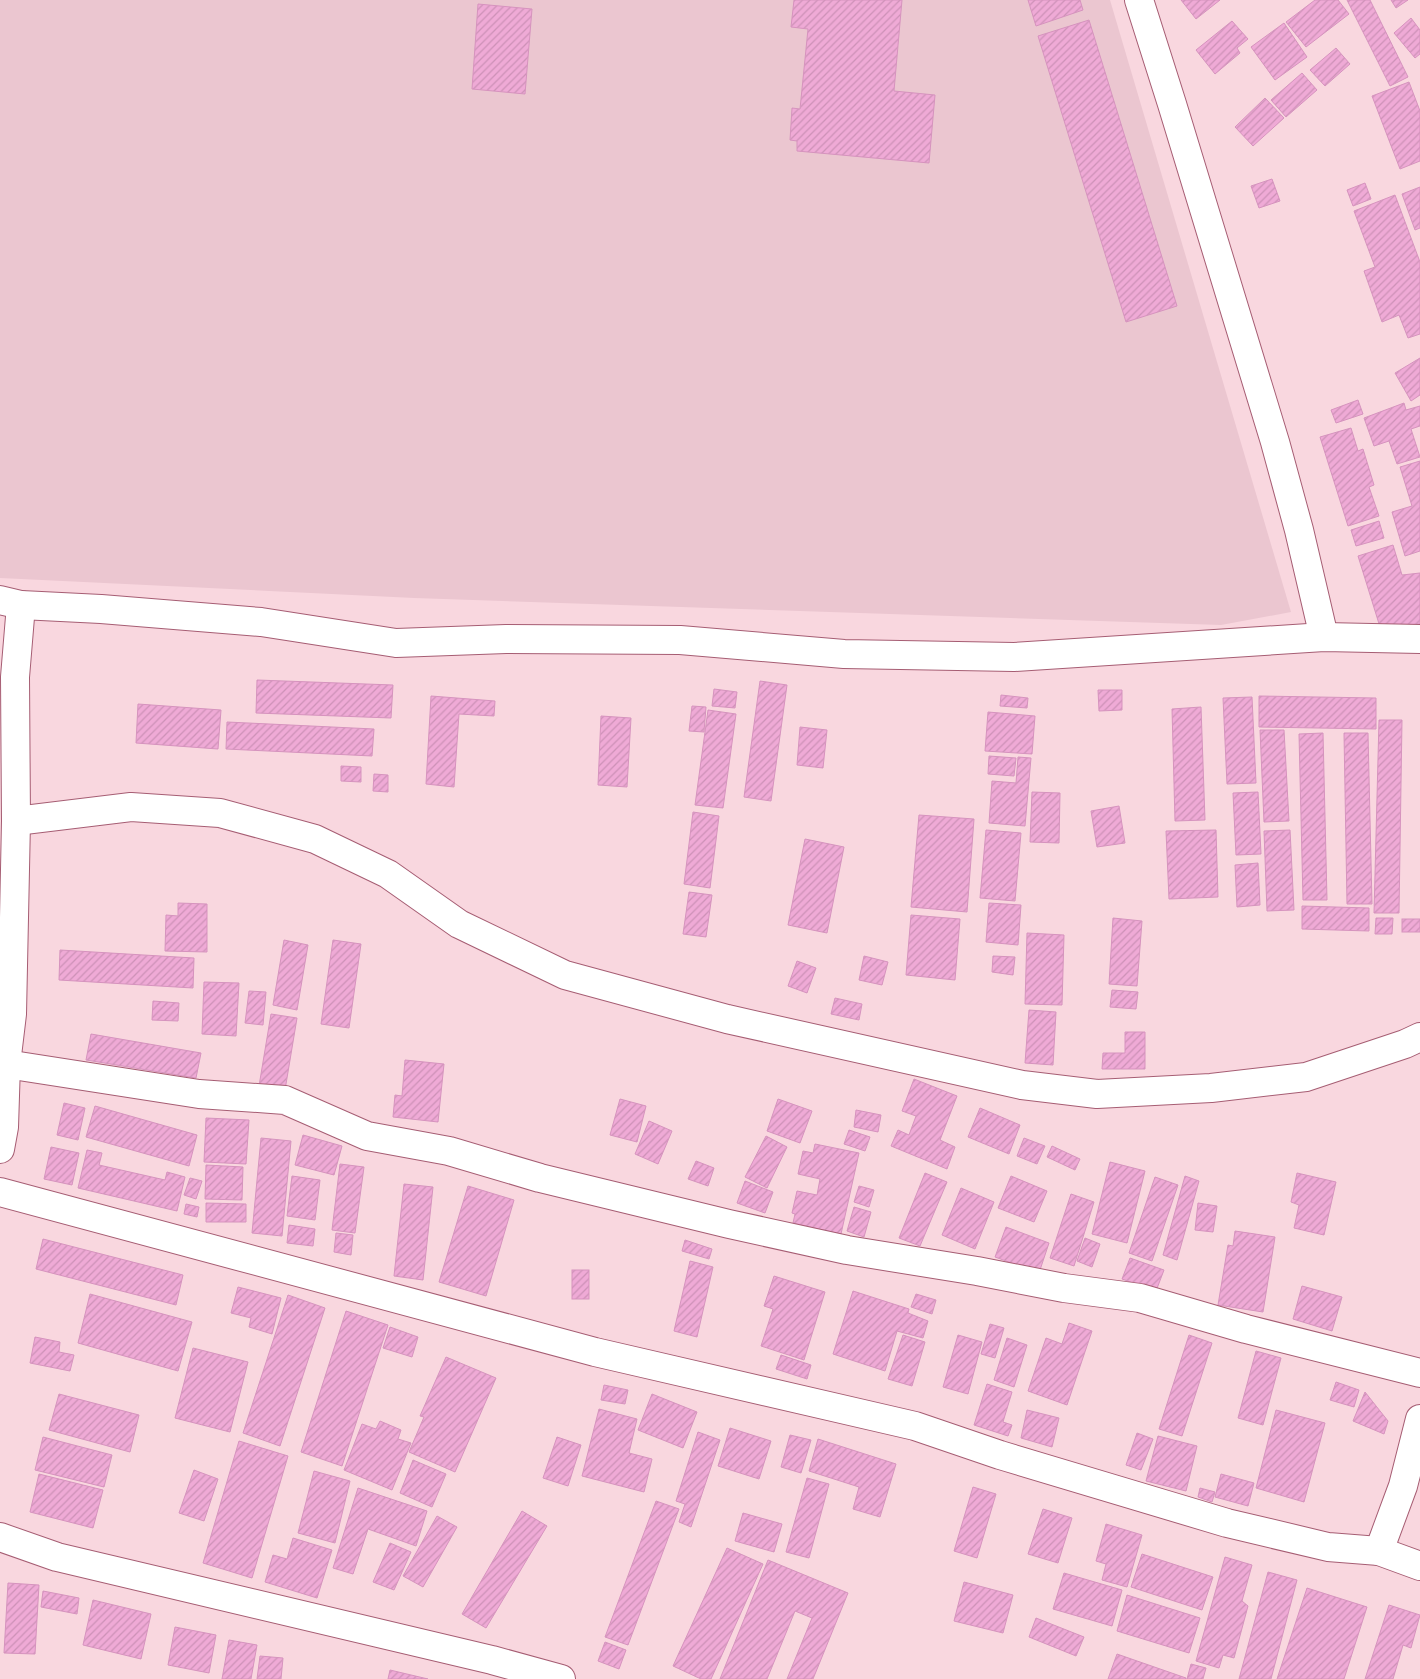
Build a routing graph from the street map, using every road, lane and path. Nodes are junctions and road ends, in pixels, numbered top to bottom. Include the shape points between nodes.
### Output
1 (1139, 0) edge
2 (11, 603) edge
3 (1324, 637) junction
4 (1420, 640) edge
5 (16, 821) junction
6 (1420, 1037) edge
7 (6, 1064) junction
8 (0, 1149) edge
9 (0, 1192) edge
10 (1420, 1373) edge
11 (1420, 1419) edge
12 (0, 1537) edge
13 (1379, 1551) junction
14 (1420, 1566) edge
15 (561, 1679) edge

1 - 3 street via 1275,442
2 - 3 street via 260,622 396,642 680,640 844,654 1014,657
2 - 5 street
3 - 4 street
5 - 6 street via 131,808 220,813 315,839 388,874 459,924 565,975 727,1019 1022,1085 1097,1094 1211,1088 1306,1077
5 - 7 street via 12,1014
7 - 8 street
7 - 10 street via 199,1094 284,1100 367,1136 449,1151 540,1178 729,1224 846,1250 1140,1298 1246,1329
9 - 13 street via 595,1352 915,1426 1227,1523 1328,1547
11 - 13 street via 1404,1486
12 - 15 street via 56,1557
13 - 14 street

